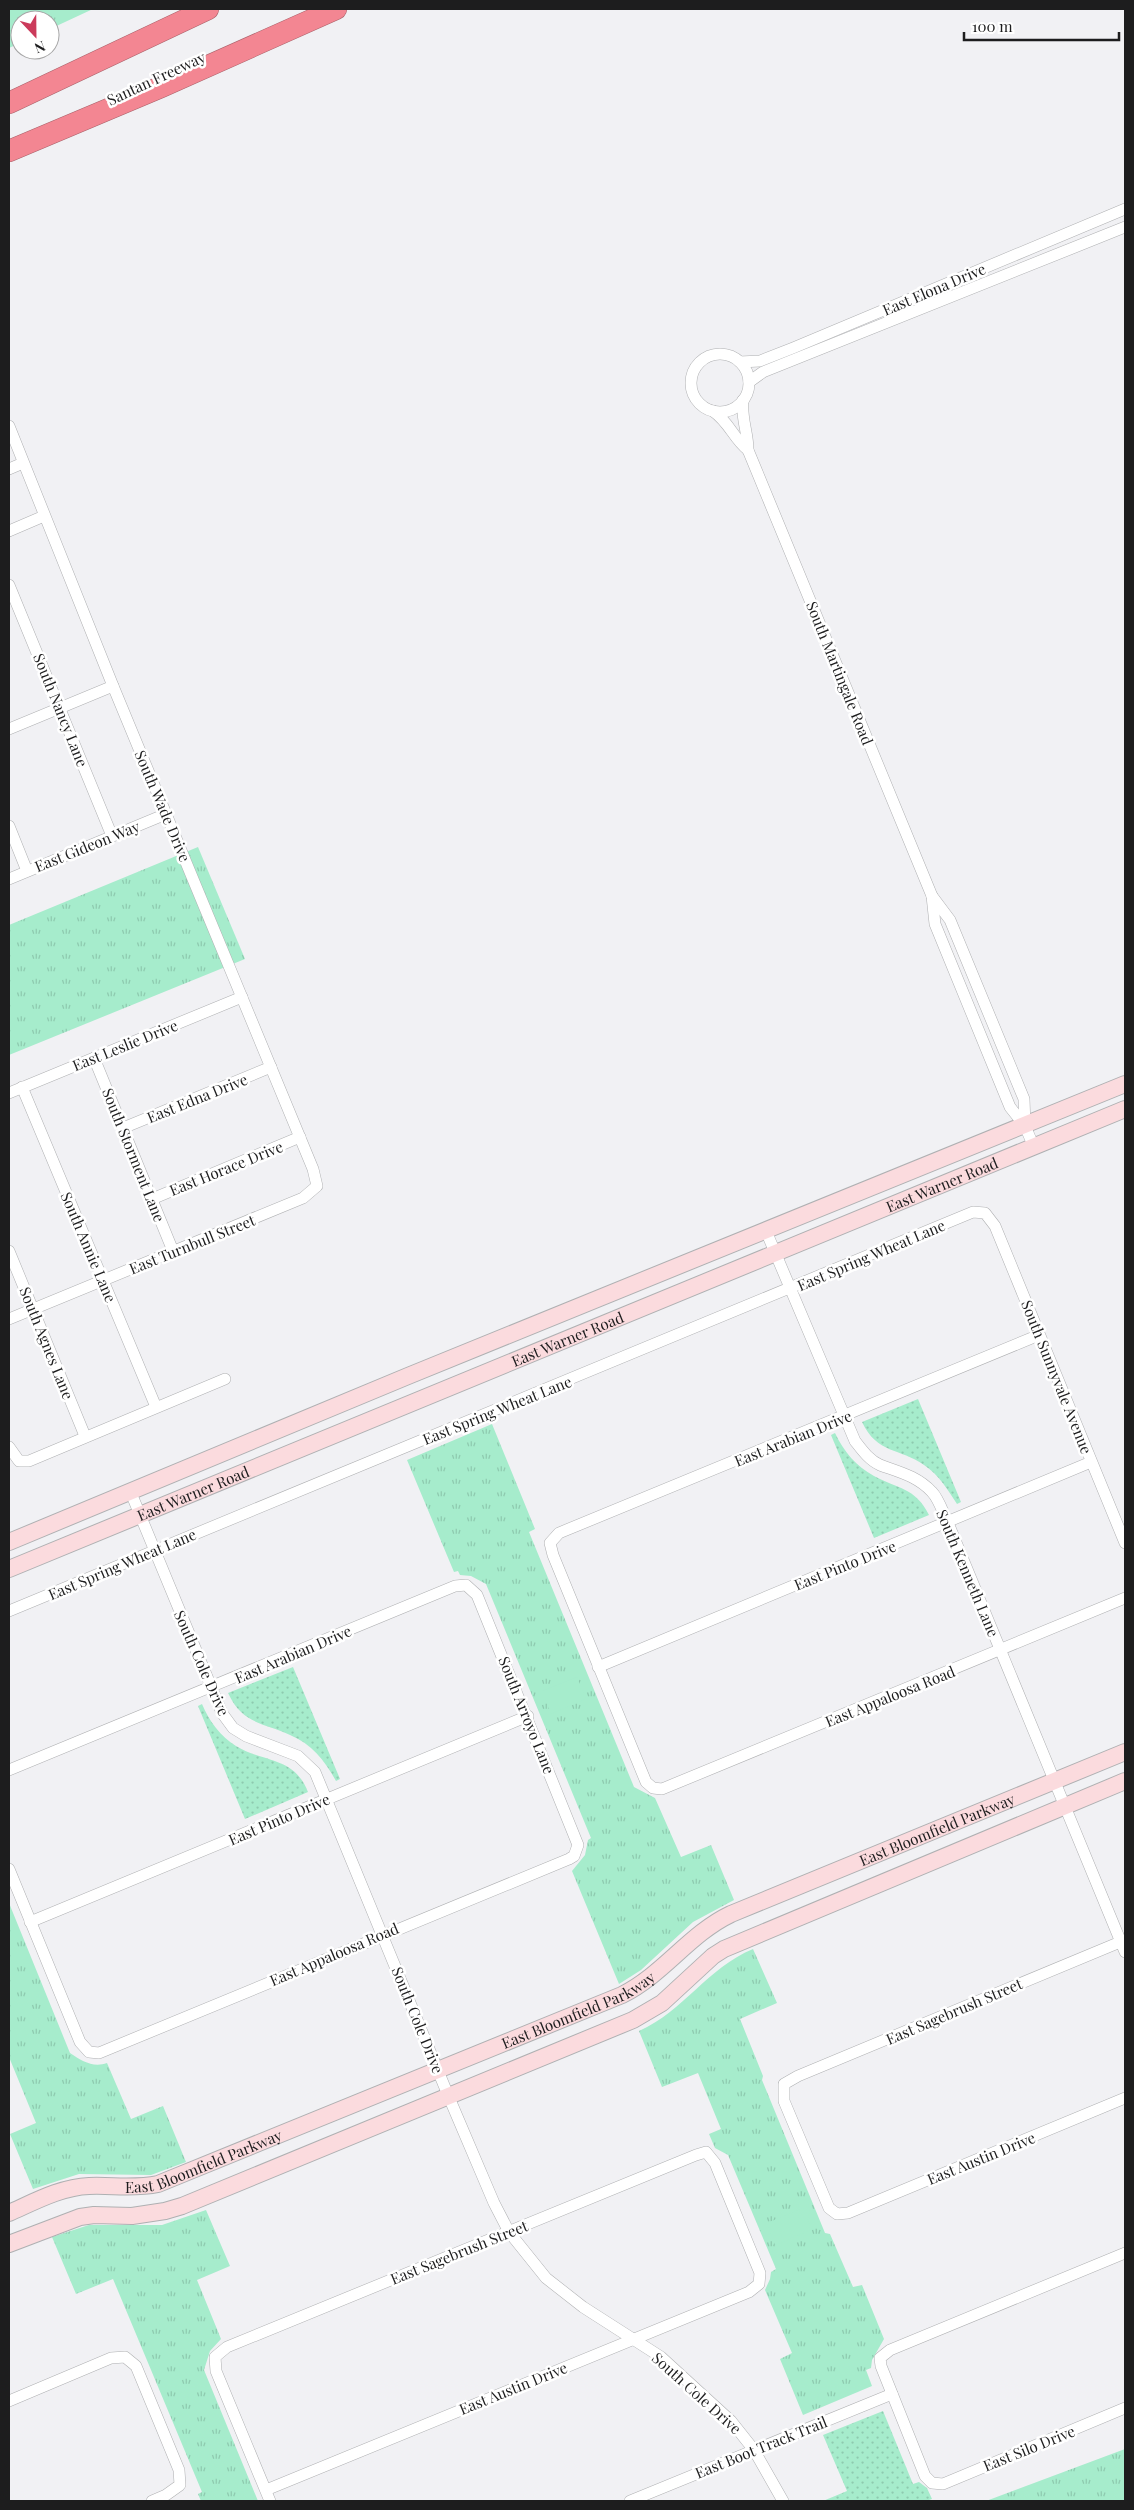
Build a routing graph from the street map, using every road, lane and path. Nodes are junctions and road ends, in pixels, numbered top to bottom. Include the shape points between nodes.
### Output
1 (304, 9) edge
2 (336, 9) edge
3 (203, 11) edge
4 (9, 103) edge
5 (9, 149) edge
6 (1125, 209) edge
7 (1125, 227) edge
8 (740, 362) junction
9 (749, 382) junction
10 (743, 400) junction
11 (713, 411) junction
12 (9, 426) edge
13 (748, 450) junction
14 (23, 463) junction
15 (9, 469) edge
16 (44, 516) junction
17 (9, 531) edge
18 (9, 585) edge
19 (112, 686) junction
20 (60, 708) junction
21 (9, 729) edge
22 (166, 814) junction
23 (9, 826) edge
24 (112, 836) junction
25 (27, 871) junction
26 (9, 879) edge
27 (242, 997) junction
28 (94, 1058) junction
29 (271, 1067) junction
30 (1125, 1084) edge
31 (22, 1087) junction
32 (9, 1093) edge
33 (1125, 1109) edge
34 (1025, 1126) junction
35 (123, 1128) junction
36 (300, 1137) junction
37 (1034, 1147) junction
38 (317, 1186) joint
39 (152, 1198) junction
40 (985, 1214) joint
41 (766, 1231) junction
42 (9, 1251) edge
43 (174, 1251) junction
44 (776, 1253) junction
45 (103, 1280) junction
46 (790, 1288) junction
47 (33, 1309) junction
48 (9, 1319) edge
49 (1039, 1335) junction
50 (408, 1376) junction
51 (225, 1379) dead end
52 (419, 1400) junction
53 (156, 1407) junction
54 (844, 1417) junction
55 (85, 1436) junction
56 (9, 1447) edge
57 (1091, 1462) junction
58 (131, 1493) junction
59 (140, 1515) junction
60 (948, 1523) junction
61 (9, 1542) edge
62 (1125, 1543) edge
63 (154, 1551) junction
64 (9, 1569) edge
65 (466, 1584) joint
66 (1125, 1598) edge
67 (9, 1611) edge
68 (1001, 1650) junction
69 (598, 1667) junction
70 (211, 1688) junction
71 (528, 1716) junction
72 (1125, 1752) edge
73 (9, 1770) edge
74 (1055, 1781) junction
75 (1125, 1781) edge
76 (328, 1798) junction
77 (1065, 1806) junction
78 (577, 1850) joint
79 (9, 1869) edge
80 (30, 1922) junction
81 (383, 1934) junction
82 (1124, 1945) edge
83 (440, 2070) junction
84 (448, 2094) junction
85 (1125, 2098) edge
86 (9, 2213) edge
87 (837, 2214) joint
88 (509, 2232) junction
89 (9, 2244) edge
90 (1125, 2253) edge
91 (759, 2284) joint
92 (633, 2339) junction
93 (892, 2394) junction
94 (9, 2401) edge
95 (1125, 2408) edge
96 (754, 2450) junction
97 (266, 2490) junction
98 (152, 2501) edge
99 (270, 2501) edge
100 (630, 2501) edge
101 (783, 2501) edge

1 - 5 highway, Santan Freeway
2 - 5 highway via 161,87
3 - 4 highway
6 - 8 street, East Elona Drive via 793,348 760,361
7 - 9 street, East Elona Drive via 763,372
8 - 9 street
8 - 11 street via 723,354 713,354 697,365 692,373 692,393 697,401
9 - 10 street
10 - 11 street via 730,410
10 - 13 street, South Martingale Road via 742,416
11 - 13 street, South Martingale Road via 725,420
12 - 14 street, South Wade Drive
13 - 34 street, South Martingale Road via 932,896 950,920 1024,1100
14 - 15 street
14 - 16 street, South Wade Drive
16 - 17 street
16 - 19 street, South Wade Drive
18 - 20 street, South Nancy Lane
19 - 20 street
19 - 22 street, South Wade Drive
20 - 21 street
20 - 24 street, South Nancy Lane
22 - 24 street, East Gideon Way
22 - 27 street, South Wade Drive
23 - 25 street
24 - 25 street, East Gideon Way
25 - 26 street, East Gideon Way
27 - 28 street, East Leslie Drive
27 - 29 street, South Wade Drive
28 - 31 street, East Leslie Drive
28 - 35 street, South Storment Lane
29 - 35 street, East Edna Drive
29 - 36 street, South Wade Drive
30 - 34 main road, East Warner Road
31 - 32 street, East Leslie Drive
31 - 45 street, South Annie Lane
33 - 37 main road, East Warner Road
34 - 37 street, South Martingale Road
34 - 41 main road, East Warner Road
35 - 39 street, South Storment Lane
36 - 38 street, South Wade Drive
36 - 39 street, East Horace Drive
37 - 44 main road, East Warner Road
38 - 43 street, East Turnbull Street via 303,1198
39 - 43 street, South Storment Lane
40 - 46 street, East Spring Wheat Lane via 973,1212
40 - 49 street, South Sunnyvale Avenue via 996,1226
41 - 44 street, South Kenneth Lane
41 - 50 main road, East Warner Road
42 - 47 street, South Agnes Lane
43 - 45 street, East Turnbull Street
44 - 46 street, South Kenneth Lane
44 - 52 main road, East Warner Road
45 - 47 street, East Turnbull Street
45 - 53 street, South Annie Lane
46 - 54 street, South Kenneth Lane
46 - 63 street, East Spring Wheat Lane
47 - 48 street, East Turnbull Street
47 - 55 street, South Agnes Lane
49 - 54 street, East Arabian Drive
49 - 57 street, South Sunnyvale Avenue
50 - 52 main road
50 - 58 main road, East Warner Road
51 - 53 street
52 - 59 main road, East Warner Road
53 - 55 street
54 - 60 street, South Kenneth Lane via 855,1441 866,1455 879,1464 915,1478 933,1492
54 - 69 street, East Arabian Drive via 558,1533 550,1543 553,1555
55 - 56 street via 29,1461 19,1461
57 - 60 street, East Pinto Drive
57 - 62 street, South Sunnyvale Avenue
58 - 59 street, South Cole Drive
58 - 61 main road, East Warner Road
59 - 63 street, South Cole Drive
59 - 64 main road, East Warner Road
60 - 68 street, South Kenneth Lane
60 - 69 street, East Pinto Drive
63 - 67 street, East Spring Wheat Lane
63 - 70 street, South Cole Drive
65 - 70 street, East Arabian Drive
65 - 71 street, South Arroyo Lane via 477,1595
66 - 68 street, East Appaloosa Road
68 - 69 street, East Appaloosa Road via 662,1789 646,1782
68 - 74 street, South Kenneth Lane
70 - 73 street, East Arabian Drive
70 - 76 street, South Cole Drive via 222,1713 234,1728 246,1736 298,1756 315,1772
71 - 76 street, East Pinto Drive
71 - 78 street, South Arroyo Lane via 577,1839
72 - 74 main road, East Bloomfield Parkway
74 - 77 street, South Kenneth Lane
74 - 83 main road, East Bloomfield Parkway via 731,1914 704,1928 640,1986
75 - 77 main road, East Bloomfield Parkway
76 - 80 street, East Pinto Drive
76 - 81 street, South Cole Drive
77 - 82 street, South Kenneth Lane
77 - 84 main road, East Bloomfield Parkway via 743,1940 713,1956 649,2012
78 - 81 street, East Appaloosa Road via 569,1859
79 - 80 street
80 - 81 street, East Appaloosa Road via 80,2042 89,2052 99,2053
81 - 83 street, South Cole Drive
82 - 87 street, East Sagebrush Street via 784,2084 784,2101 829,2208
83 - 84 street, South Cole Drive
83 - 86 main road, East Bloomfield Parkway via 158,2184 140,2188 87,2186 56,2193
84 - 88 street, South Cole Drive
84 - 89 main road, East Bloomfield Parkway via 182,2206 132,2216 80,2217
85 - 87 street, East Austin Drive via 848,2213
88 - 91 street, East Sagebrush Street via 706,2152 715,2163 760,2273
88 - 92 street, South Cole Drive via 546,2278 583,2307
88 - 97 street, East Sagebrush Street via 227,2347 215,2357 216,2371
90 - 93 street via 890,2350 880,2358
91 - 92 street, East Austin Drive via 749,2292
92 - 96 street, South Cole Drive via 661,2357 731,2420
92 - 97 street, East Austin Drive
93 - 95 street, East Silo Drive via 925,2476 932,2483 943,2484
93 - 96 street, East Boot Track Trail
94 - 98 street via 111,2358 125,2357 136,2366 179,2470 180,2485
96 - 100 street, East Boot Track Trail
96 - 101 street, South Cole Drive
97 - 99 street

